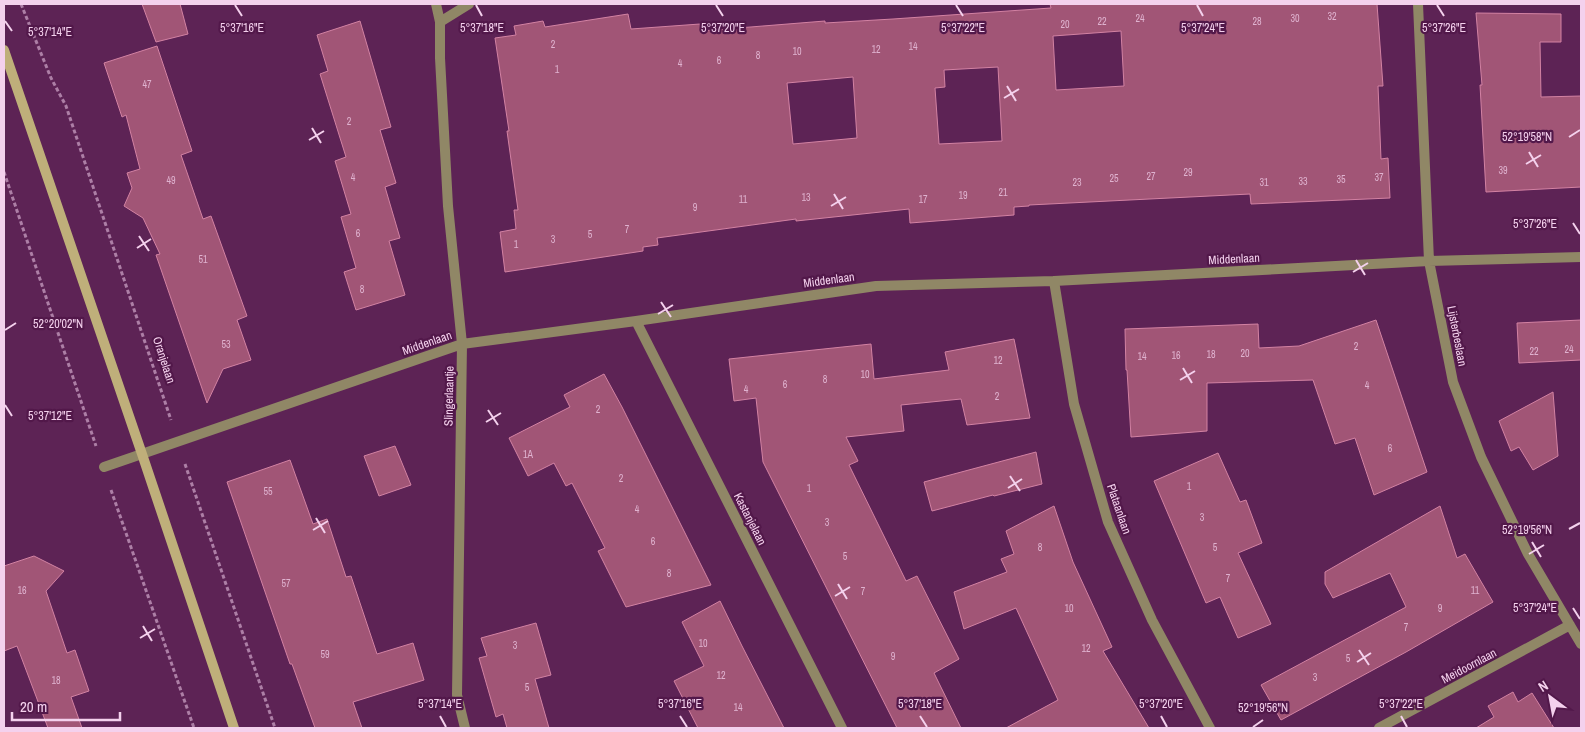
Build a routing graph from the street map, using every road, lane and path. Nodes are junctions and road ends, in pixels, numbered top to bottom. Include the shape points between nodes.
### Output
1 (21, 4) edge
2 (436, 4) edge
3 (469, 4) edge
4 (1418, 4) edge
5 (440, 22) junction
6 (4, 50) edge
7 (1581, 257) edge
8 (1430, 261) junction
9 (1054, 281) junction
10 (636, 321) junction
11 (462, 344) junction
12 (178, 443) junction
13 (142, 454) junction
14 (104, 468) dead end
15 (1570, 625) junction
16 (1581, 644) edge
17 (234, 728) edge
18 (275, 728) edge
19 (465, 728) edge
20 (842, 728) edge
21 (1210, 728) edge
22 (1379, 728) edge

1 - 12 path, Oranjelaan via 66,106
2 - 5 street, Slingerlaantje
3 - 5 street
4 - 8 street, Lijsterbeslaan
5 - 11 street, Slingerlaantje via 448,206
6 - 13 main road
7 - 8 street, Middenlaan
8 - 9 street, Middenlaan
8 - 15 street, Lijsterbeslaan via 1453,382 1481,457 1528,554
9 - 10 street, Middenlaan via 876,286
9 - 21 street, Plataanlaan via 1074,404 1108,522 1152,620
10 - 11 street, Middenlaan
10 - 20 street, Kastanjelaan
11 - 12 street, Middenlaan
11 - 19 street, Slingerlaantje via 457,695
12 - 13 street, Middenlaan
12 - 18 path, Oranjelaan
13 - 14 street, Middenlaan
13 - 17 main road
15 - 16 street, Lijsterbeslaan
15 - 22 street, Meidoornlaan

